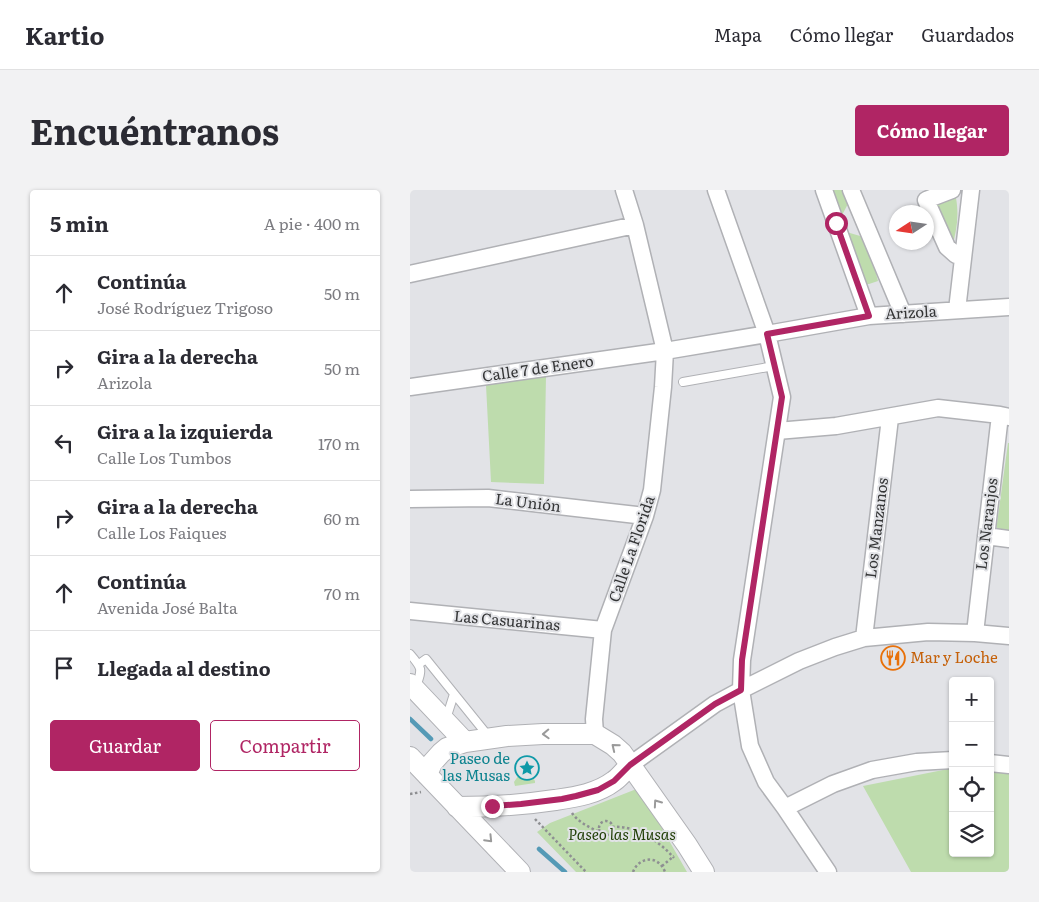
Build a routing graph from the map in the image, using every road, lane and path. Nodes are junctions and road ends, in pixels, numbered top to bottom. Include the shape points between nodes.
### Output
1 (624, 190) edge
2 (716, 190) edge
3 (824, 190) edge
4 (851, 190) edge
5 (952, 190) edge
6 (971, 190) edge
7 (836, 223) junction
8 (864, 223) junction
9 (636, 225) junction
10 (963, 255) junction
11 (410, 274) edge
12 (1009, 307) edge
13 (957, 310) junction
14 (903, 314) junction
15 (869, 316) junction
16 (767, 334) junction
17 (665, 351) junction
18 (774, 366) junction
19 (683, 382) dead end
20 (410, 387) edge
21 (1004, 416) edge
22 (890, 418) junction
23 (777, 431) junction
24 (410, 499) edge
25 (645, 516) junction
26 (986, 536) junction
27 (1009, 539) edge
28 (410, 612) edge
29 (603, 630) junction
30 (975, 633) junction
31 (1009, 636) edge
32 (864, 638) junction
33 (410, 654) edge
34 (419, 664) junction
35 (412, 686) edge
36 (741, 690) junction
37 (454, 694) junction
38 (445, 721) junction
39 (594, 734) junction
40 (490, 739) junction
41 (465, 742) junction
42 (410, 757) edge
43 (949, 760) edge
44 (994, 763) edge
45 (630, 765) junction
46 (1009, 765) edge
47 (418, 776) edge
48 (562, 799) junction
49 (521, 804) junction
50 (457, 807) junction
51 (785, 808) junction
52 (612, 827) junction
53 (600, 832) junction
54 (676, 861) dead end
55 (520, 872) edge
56 (586, 872) edge
57 (633, 872) edge
58 (665, 872) edge
59 (704, 872) edge
60 (828, 872) edge

1 - 9 street, Calle La Florida
2 - 16 street
3 - 7 street
4 - 8 street
5 - 10 street via 926,200 948,247 956,255
6 - 10 street
7 - 8 street
7 - 15 street
8 - 14 street
9 - 11 street
9 - 17 street, Calle La Florida
10 - 13 street
12 - 13 street, Arizola
13 - 14 street, Arizola
14 - 15 street, Arizola
15 - 16 street, Arizola
16 - 17 street, Arizola
16 - 18 street
17 - 20 street, Calle 7 de Enero
17 - 25 street, Calle La Florida via 652,490
18 - 19 lane
18 - 23 street via 782,397
21 - 22 street via 938,408
21 - 26 street, Los Naranjos
22 - 23 street
22 - 32 street, Los Manzanos
23 - 36 street via 742,660
24 - 25 street, La Unión via 488,498
25 - 29 street, Calle La Florida
26 - 27 street
26 - 30 street, Los Naranjos
28 - 29 street, Las Casuarinas
29 - 39 street, Calle La Florida
30 - 31 street
30 - 32 street via 928,632
32 - 36 street via 799,661
33 - 34 lane
34 - 35 lane via 421,672
34 - 37 lane via 426,659
35 - 38 street
36 - 45 street via 715,704
36 - 51 street via 750,746 766,782
37 - 38 lane
37 - 40 lane
38 - 41 street
39 -> 40 street
45 -> 39 street via 613,745
40 - 41 street
41 - 47 street via 447,748
42 - 47 street
43 - 51 street via 872,770 832,784
44 - 46 street
45 - 48 street via 614,781 598,790
59 -> 45 street
47 - 50 street
48 - 49 street
48 - 53 path via 575,817
49 - 50 street
49 - 56 path
50 -> 55 street
51 - 60 street
52 - 53 path via 608,835
52 - 53 path via 610,823 601,823
52 - 54 path via 648,836
57 - 58 path via 639,863 647,860 656,861

